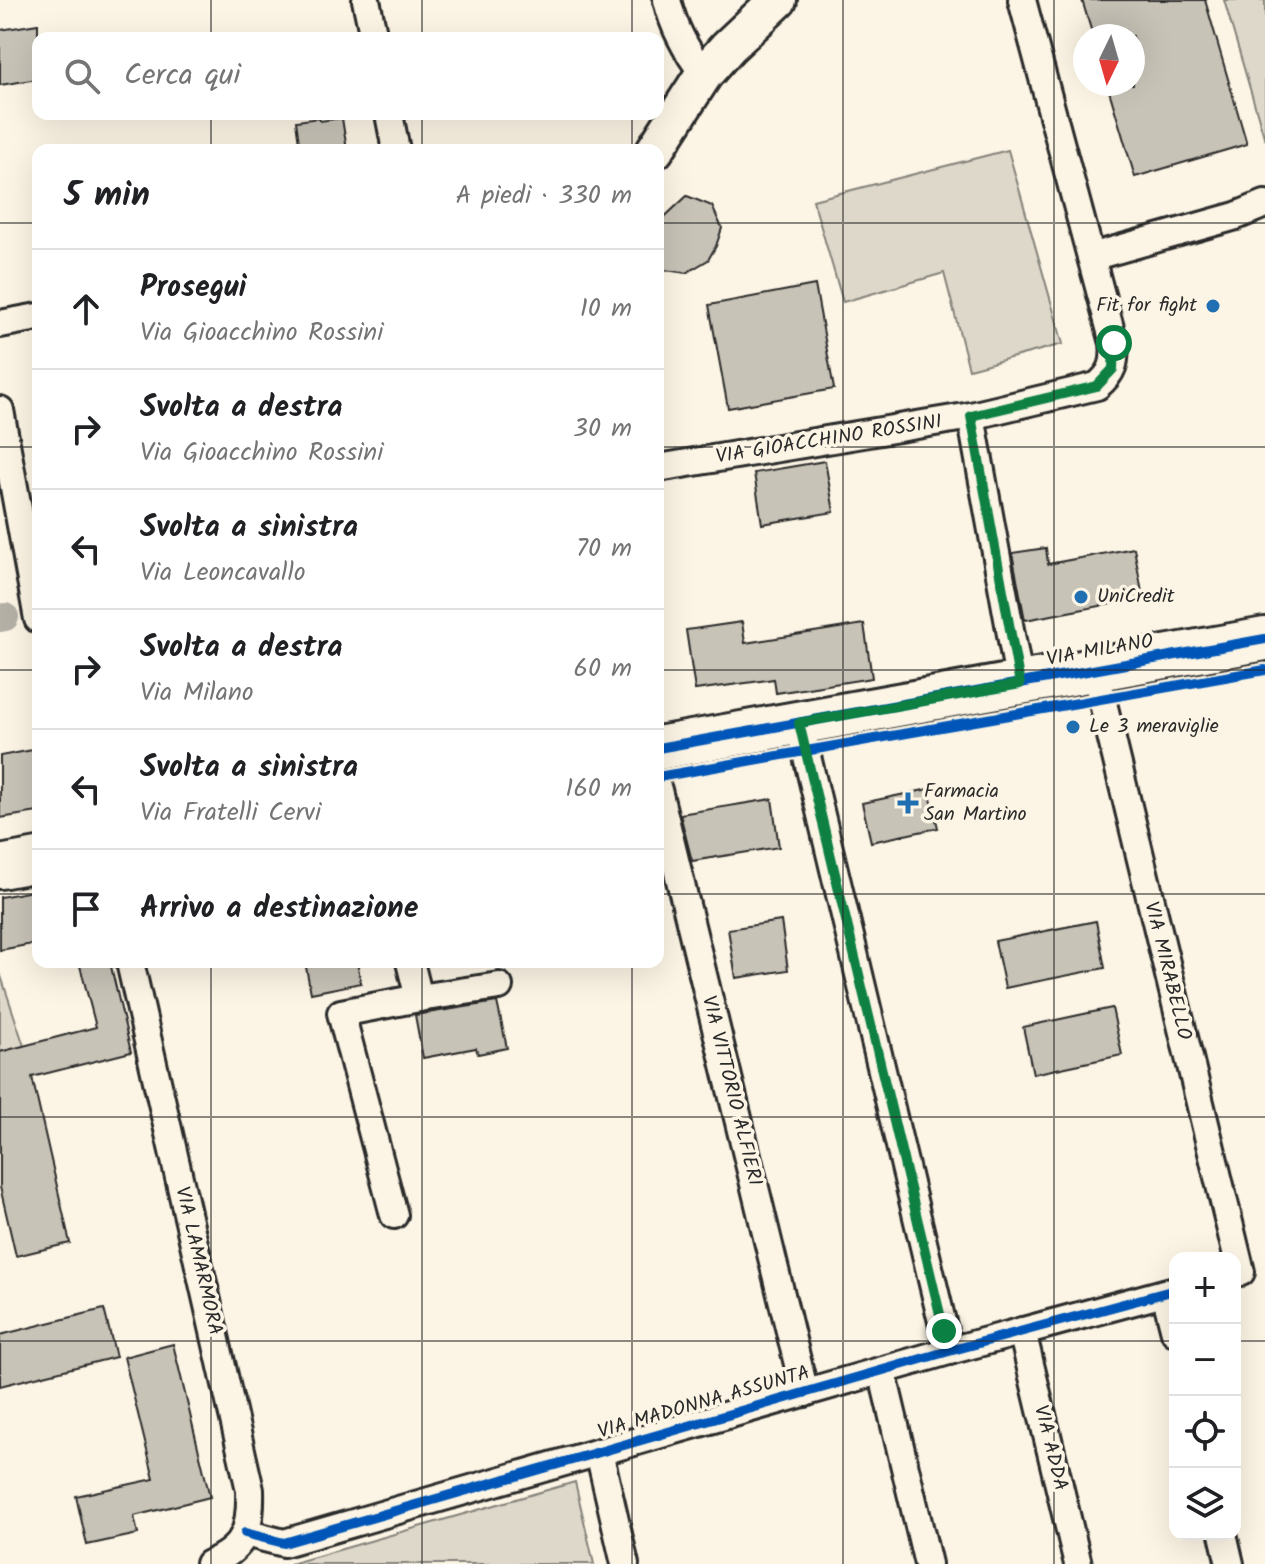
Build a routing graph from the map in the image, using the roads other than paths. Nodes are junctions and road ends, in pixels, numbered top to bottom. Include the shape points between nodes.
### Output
1 (366, 0) edge
2 (667, 0) edge
3 (778, 0) edge
4 (1022, 0) edge
5 (373, 32) edge
6 (704, 74) junction
7 (390, 120) edge
8 (395, 144) edge
9 (659, 144) edge
10 (1265, 204) edge
11 (1091, 257) junction
12 (32, 318) edge
13 (0, 324) edge
14 (0, 410) edge
15 (971, 416) junction
16 (664, 467) edge
17 (8, 503) edge
18 (32, 596) edge
19 (1265, 639) edge
20 (1095, 670) junction
21 (1020, 684) junction
22 (799, 723) junction
23 (664, 747) edge
24 (664, 815) edge
25 (32, 861) edge
26 (0, 867) edge
27 (131, 968) edge
28 (412, 968) edge
29 (499, 986) dead end
30 (419, 998) junction
31 (394, 1215) dead end
32 (1247, 1270) edge
33 (1169, 1291) edge
34 (1022, 1331) junction
35 (949, 1351) junction
36 (882, 1371) junction
37 (805, 1393) junction
38 (599, 1452) junction
39 (245, 1533) junction
40 (1224, 1540) edge
41 (219, 1560) edge
42 (625, 1564) edge
43 (928, 1564) edge
44 (1078, 1564) edge
45 (1230, 1564) edge

1 - 5 street
2 - 6 street via 685,49
3 - 6 street
4 - 11 street, VIA GIOACCHINO ROSSINI
6 - 9 street
7 - 8 street
10 - 11 street
11 - 15 street, VIA GIOACCHINO ROSSINI via 1114,343 1113,369 1097,386
12 - 13 street
14 - 17 street
15 - 16 street, VIA GIOACCHINO ROSSINI
15 - 21 street
17 - 18 street
19 - 20 main road, VIA MILANO
20 - 21 main road, VIA MILANO
20 - 32 street, VIA MIRABELLO
21 - 22 main road, VIA MILANO
22 - 23 main road, VIA MILANO
22 - 35 street
24 - 37 street, VIA VITTORIO ALFIERI
25 - 26 main road
27 - 39 street, VIA LAMARMORA via 250,1490 251,1517
28 - 30 street
29 - 30 street
30 - 31 street via 341,1013
33 - 34 street, VIA MADONNA ASSUNTA
34 - 35 street, VIA MADONNA ASSUNTA
34 - 44 street, VIA ADDA
35 - 36 street, VIA MADONNA ASSUNTA
36 - 37 street, VIA MADONNA ASSUNTA
36 - 43 street
37 - 38 street, VIA MADONNA ASSUNTA
38 - 39 street, VIA MADONNA ASSUNTA via 284,1543
38 - 42 street
39 - 41 street, VIA LAMARMORA
40 - 45 street

